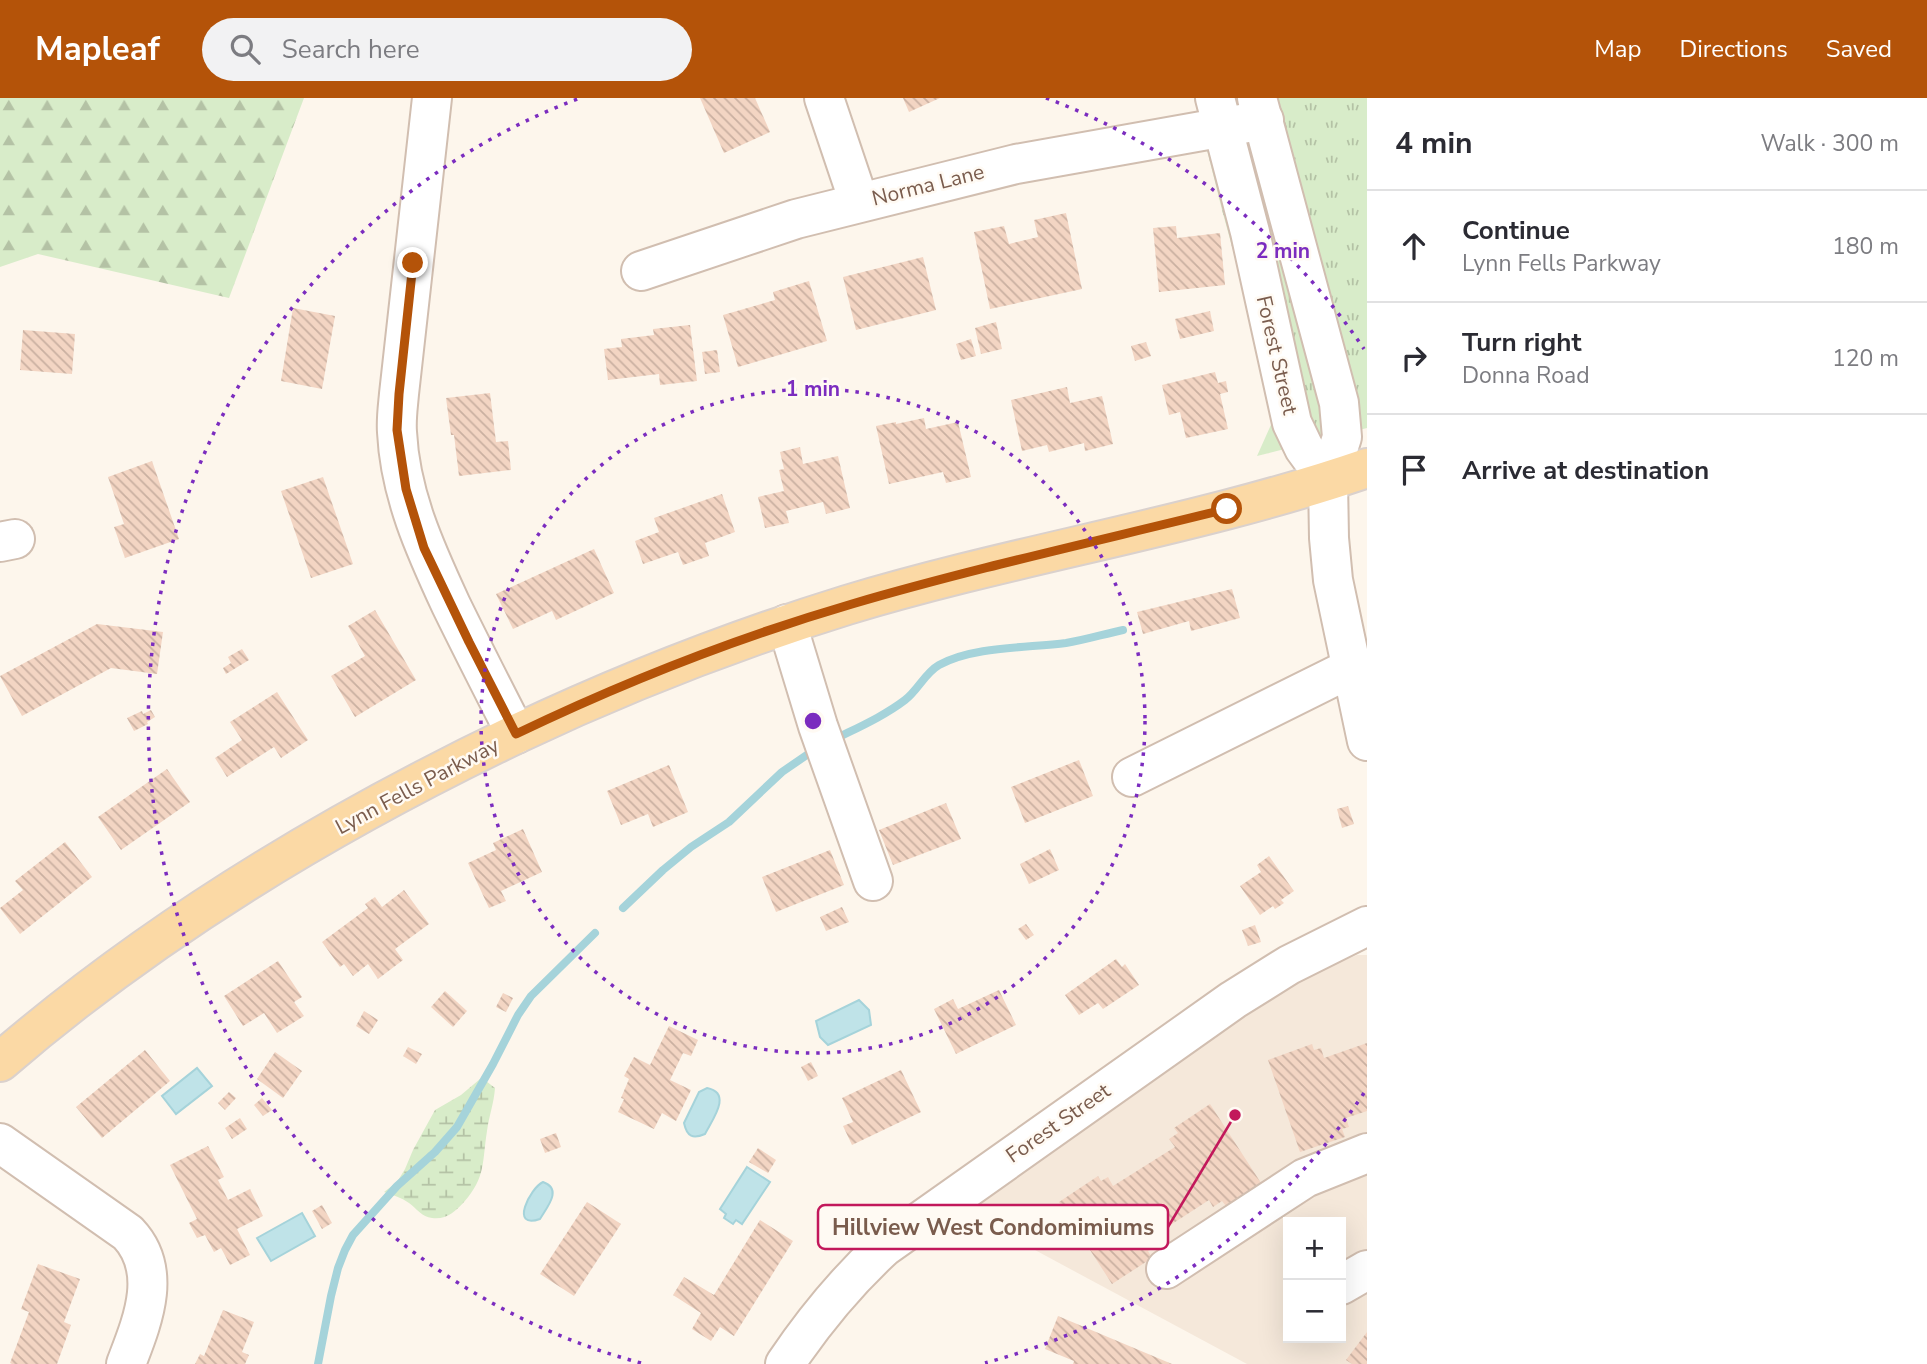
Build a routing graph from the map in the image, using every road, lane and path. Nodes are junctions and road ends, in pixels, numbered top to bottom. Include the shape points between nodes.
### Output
1 (432, 98) edge
2 (824, 98) edge
3 (1261, 109) edge
4 (1219, 113) edge
5 (859, 202) junction
6 (641, 271) dead end
7 (1367, 468) edge
8 (1328, 481) junction
9 (787, 624) junction
10 (1352, 668) junction
11 (516, 734) junction
12 (1367, 741) edge
13 (1132, 777) dead end
14 (873, 881) dead end
15 (1367, 926) edge
16 (0, 1062) edge
17 (0, 1143) edge
18 (1367, 1153) edge
19 (1166, 1269) dead end
20 (1367, 1270) edge
21 (1346, 1282) edge
22 (126, 1364) edge
23 (785, 1364) edge

1 - 11 street via 399,394 401,463 424,548
2 - 5 street
3 - 4 street, Norma Lane
3 - 8 street via 1339,403 1342,437
4 - 5 street, Norma Lane
4 - 8 street, Forest Street via 1292,424
5 - 6 street, Norma Lane
7 - 8 main road, Lynn Fells Parkway
8 - 9 main road, Lynn Fells Parkway via 938,580
8 - 10 street via 1333,580
9 - 11 main road, Lynn Fells Parkway via 684,661
9 - 14 street
10 - 12 street
10 - 13 street
11 - 16 main road, Lynn Fells Parkway via 390,797 214,902 68,1006
15 - 23 street, Forest Street via 1289,965 1233,1000 884,1247 819,1316
17 - 22 street via 128,1233 140,1249 148,1293
18 - 19 street via 1305,1178
20 - 21 street

